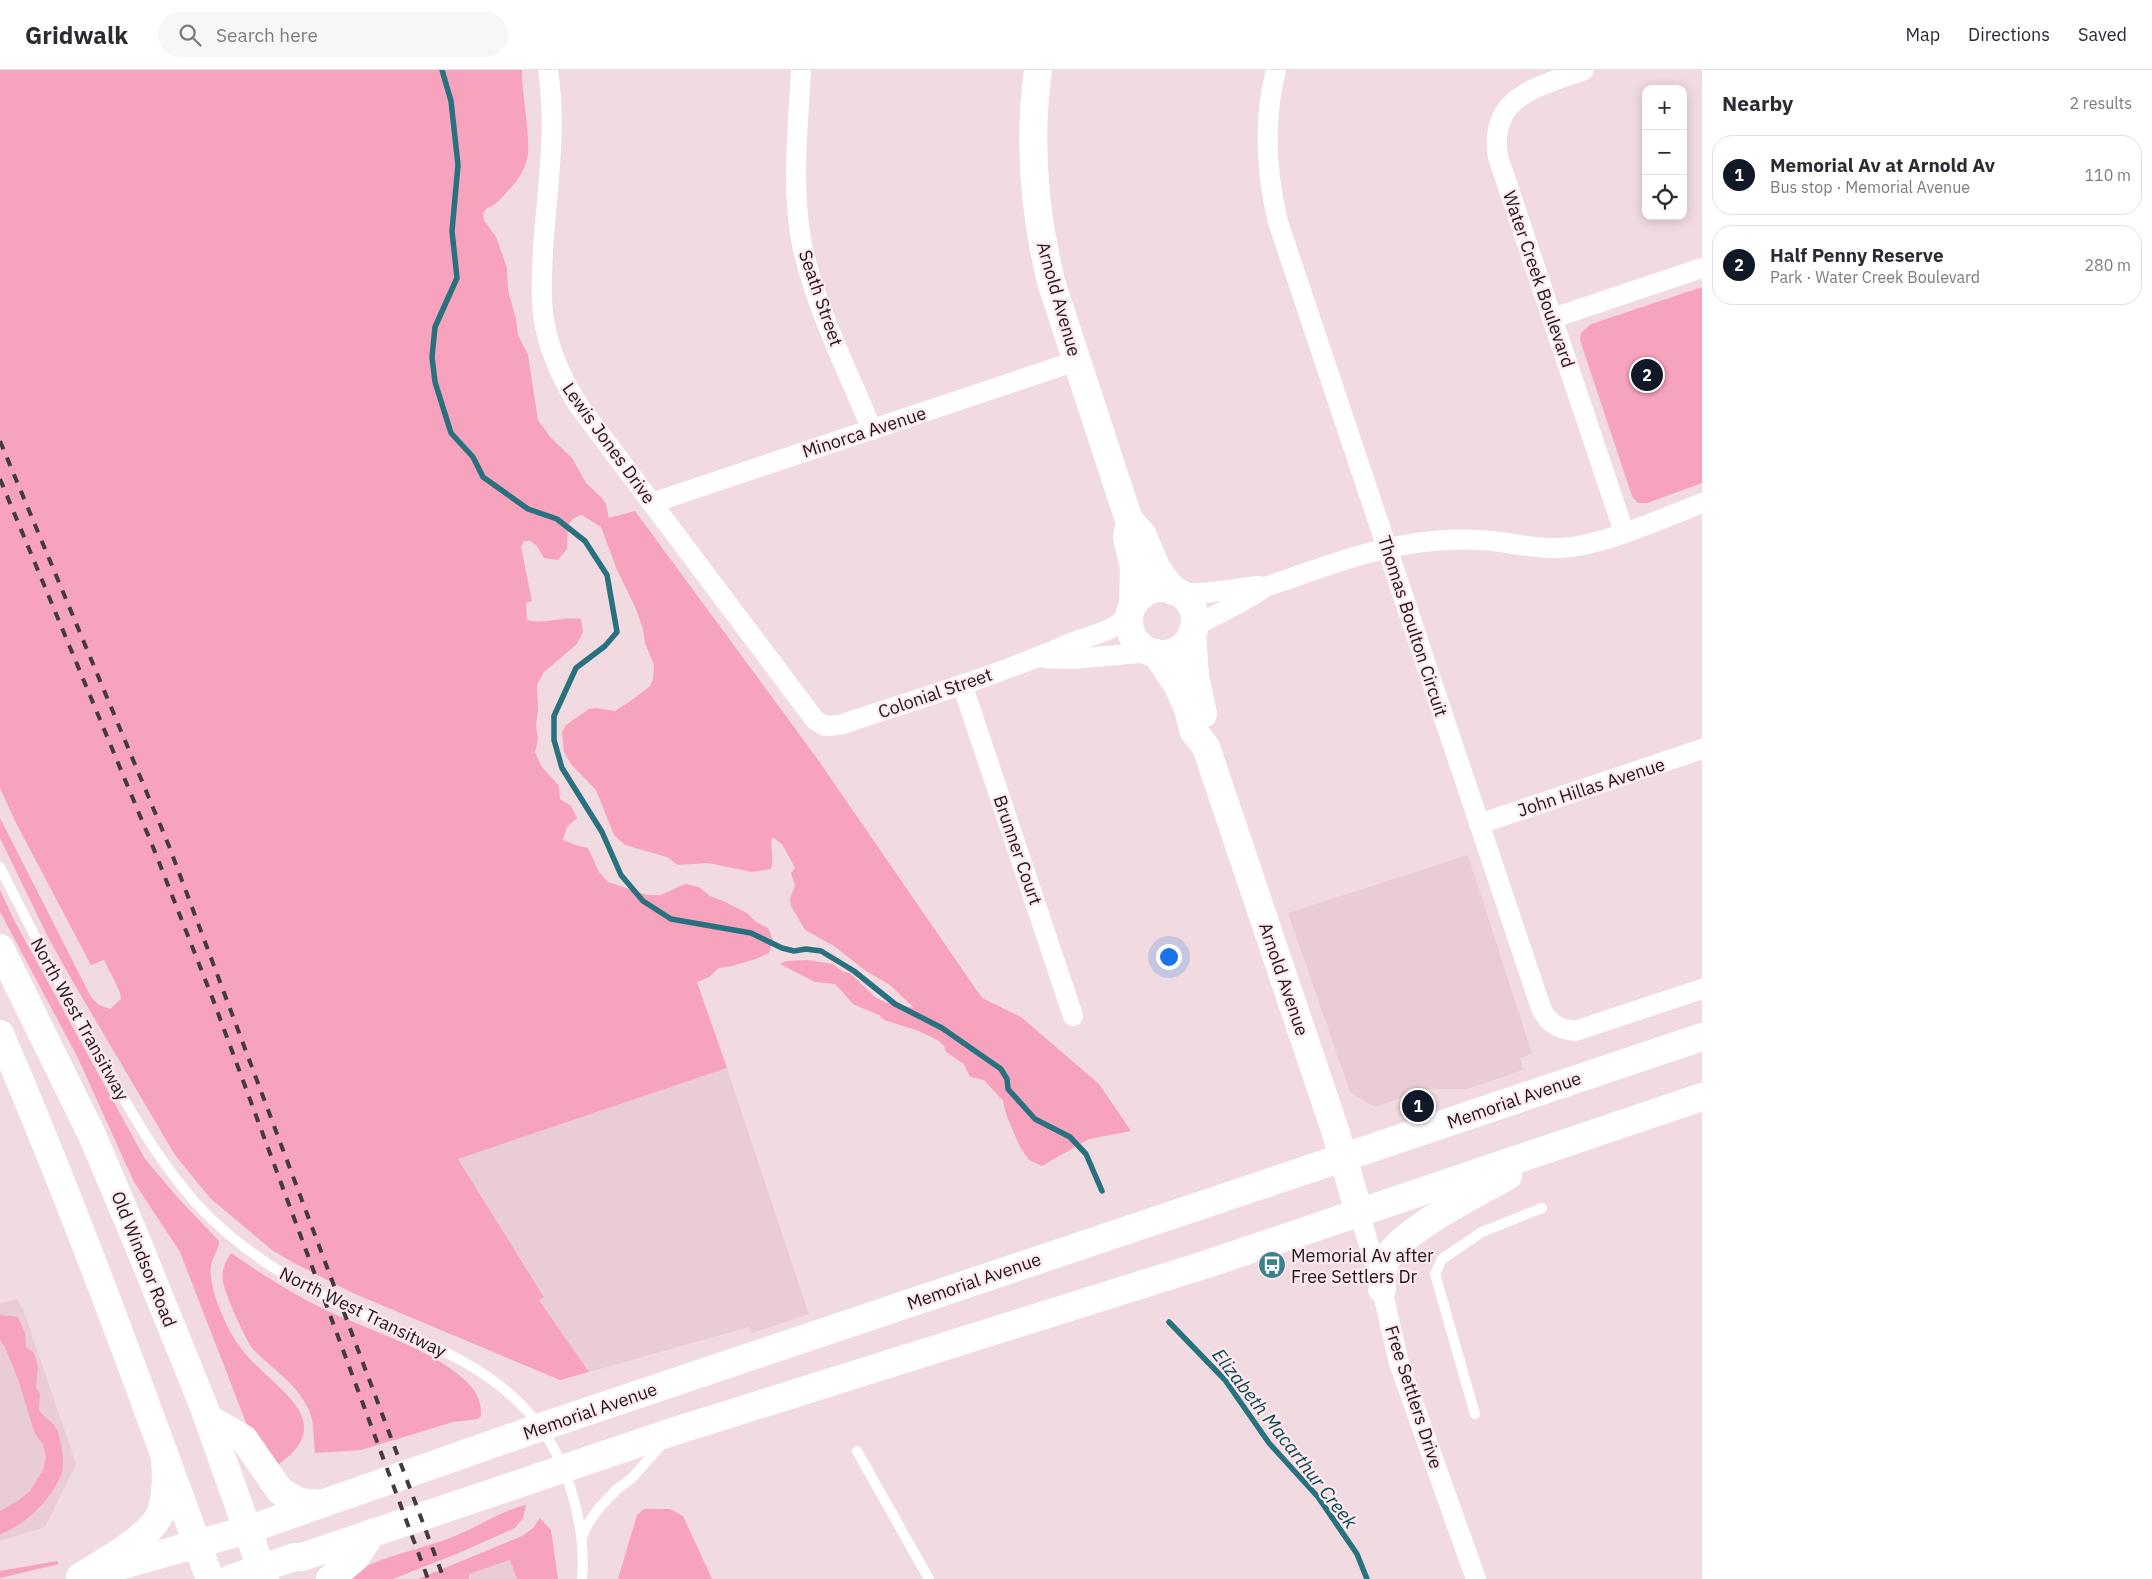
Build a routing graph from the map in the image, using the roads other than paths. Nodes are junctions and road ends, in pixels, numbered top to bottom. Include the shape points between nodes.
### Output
1 (548, 70) edge
2 (801, 70) edge
3 (1038, 70) edge
4 (1276, 70) edge
5 (1584, 70) edge
6 (1702, 268) edge
7 (1553, 318) junction
8 (1076, 361) junction
9 (872, 430) junction
10 (652, 503) junction
11 (1702, 503) edge
12 (1129, 520) junction
13 (1624, 532) junction
14 (1387, 549) junction
15 (1265, 587) junction
16 (1176, 592) junction
17 (1131, 610) junction
18 (1193, 630) junction
19 (1153, 653) junction
20 (1040, 658) junction
21 (962, 684) junction
22 (830, 727) joint
23 (1206, 748) junction
24 (1702, 749) edge
25 (1479, 824) junction
26 (0, 867) edge
27 (0, 948) edge
28 (1702, 989) edge
29 (1073, 1016) dead end
30 (0, 1034) edge
31 (1702, 1037) edge
32 (1702, 1097) edge
33 (1534, 1154) junction
34 (1343, 1157) junction
35 (1542, 1208) dead end
36 (1359, 1212) junction
37 (1382, 1289) junction
38 (1475, 1414) dead end
39 (208, 1419) junction
40 (542, 1427) junction
41 (672, 1432) junction
42 (857, 1451) dead end
43 (165, 1454) junction
44 (563, 1468) junction
45 (320, 1504) junction
46 (247, 1530) junction
47 (372, 1533) junction
48 (582, 1537) junction
49 (197, 1544) junction
50 (263, 1574) edge
51 (76, 1578) edge
52 (210, 1579) edge
53 (230, 1579) edge
54 (330, 1579) edge
55 (582, 1579) edge
56 (929, 1579) edge
57 (1476, 1579) edge

1 - 10 street, Lewis Jones Drive via 552,147 542,279 548,340 568,388
2 - 9 street, Seath Street via 796,197 802,243 816,295
3 - 8 main road, Arnold Avenue via 1033,133 1037,210 1052,285
4 - 14 street, Thomas Boulton Circuit via 1270,96 1267,147 1274,206
5 - 7 street, Water Creek Boulevard via 1533,88 1515,99 1502,116 1497,136 1498,157
6 - 7 street
7 - 13 street, Water Creek Boulevard
8 - 9 street, Minorca Avenue
8 - 12 main road, Arnold Avenue
9 - 10 street, Minorca Avenue
10 - 22 street, Lewis Jones Drive via 816,720
11 - 13 street
12 - 16 main road, Arnold Avenue via 1142,534 1157,569
12 - 17 main road, Arnold Avenue via 1127,538 1134,568
13 - 14 street via 1588,544 1560,548 1455,540
14 - 15 street
14 - 25 street, Thomas Boulton Circuit
15 - 16 street via 1249,586 1205,593
15 - 18 street
16 - 17 main road via 1162,588 1151,590 1141,596
16 - 18 main road via 1190,605 1194,616
17 - 19 main road via 1129,626 1133,637 1140,646
17 - 20 street, Colonial Street via 1107,631 1073,642
18 - 19 main road via 1187,643 1178,650 1167,654
18 - 23 main road, Arnold Avenue via 1195,677 1207,727
19 - 20 street, Colonial Street
19 - 23 main road, Arnold Avenue via 1178,686 1194,732
20 - 21 street, Colonial Street
21 - 22 street, Colonial Street
21 - 29 street, Brunner Court
23 - 34 main road, Arnold Avenue
24 - 25 street, John Hillas Avenue
25 - 28 street, Thomas Boulton Circuit via 1540,1008 1550,1022 1566,1030 1584,1029
26 - 40 lane, North West Transitway via 57,980 132,1113 157,1153 196,1203 233,1239 289,1278 478,1369 507,1390
27 - 39 main road, Old Windsor Road via 92,1135
30 - 43 main road via 96,1268
31 - 34 main road, Memorial Avenue
32 - 33 main road
33 - 36 main road
33 - 37 main road via 1509,1175 1414,1232 1400,1244 1384,1266
34 - 36 main road, Arnold Avenue
34 - 40 main road, Memorial Avenue
35 - 38 lane via 1482,1232 1442,1259 1435,1274
36 - 37 street, Free Settlers Drive
36 - 41 main road
37 - 57 street, Free Settlers Drive via 1399,1363
39 - 45 main road via 244,1439 280,1491 300,1502
39 - 46 main road, Old Windsor Road
40 - 44 lane, North West Transitway
40 - 45 main road, Memorial Avenue
41 - 44 main road
41 - 48 lane via 632,1478 599,1508
42 - 56 lane
43 - 49 main road
43 - 51 main road via 165,1496 153,1526 135,1542
44 - 47 main road
44 - 48 lane, North West Transitway via 577,1507
45 - 46 main road, Memorial Avenue
46 - 49 main road, Memorial Avenue
46 - 50 main road, Old Windsor Road
47 - 50 main road
47 - 54 main road via 356,1557
48 - 55 lane
49 - 51 main road, Memorial Avenue
49 - 52 main road
50 - 53 main road

